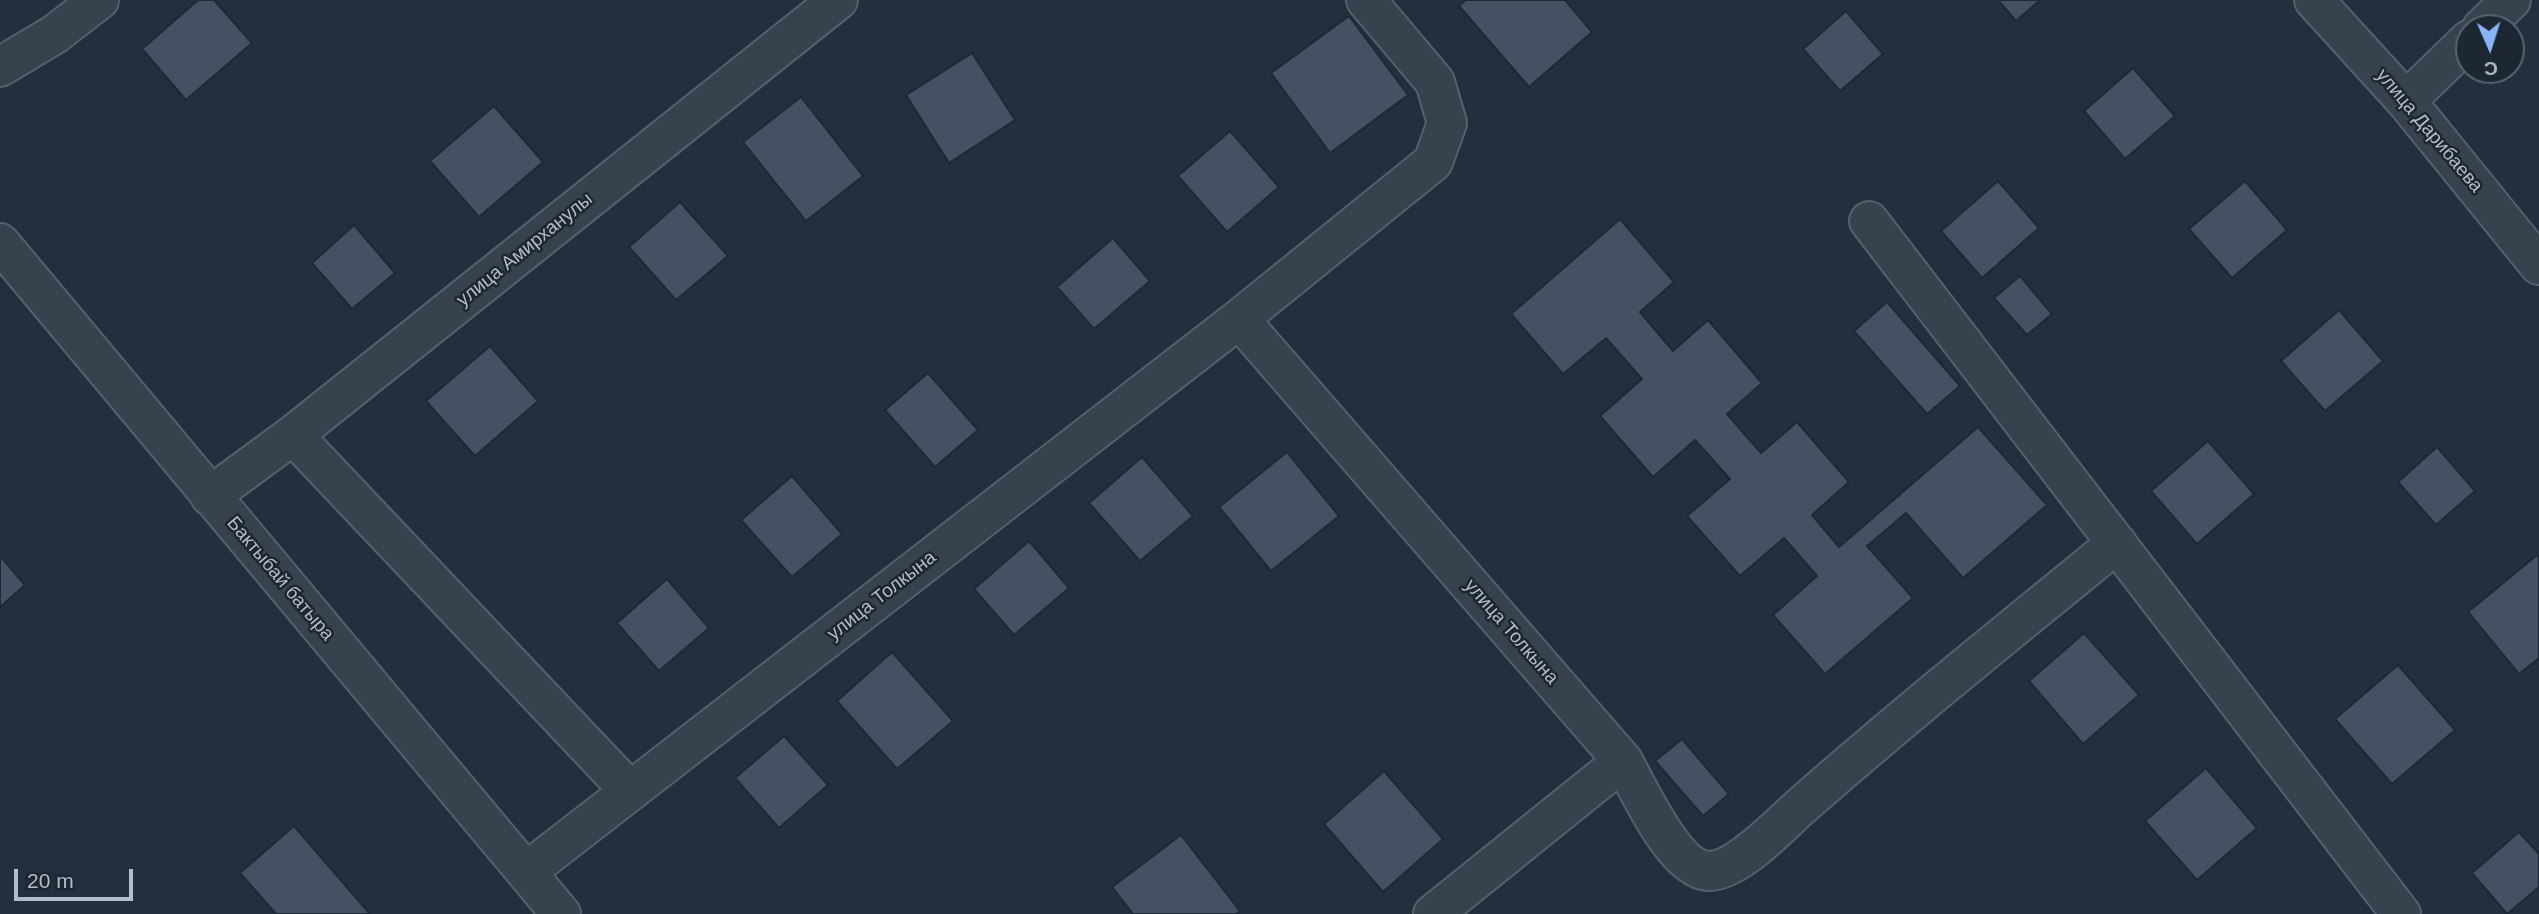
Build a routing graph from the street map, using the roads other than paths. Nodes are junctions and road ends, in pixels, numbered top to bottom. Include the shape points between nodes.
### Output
1 (99, 0) edge
2 (838, 0) edge
3 (1366, 0) edge
4 (2314, 0) edge
5 (2511, 0) edge
6 (2496, 14) edge
7 (2455, 54) edge
8 (0, 67) edge
9 (2406, 101) junction
10 (1869, 221) dead end
11 (0, 243) edge
12 (2539, 265) edge
13 (1239, 319) junction
14 (293, 435) junction
15 (210, 496) junction
16 (2117, 543) junction
17 (1623, 761) junction
18 (630, 791) junction
19 (526, 872) junction
20 (561, 914) edge
21 (1433, 914) edge
22 (2401, 914) edge

1 - 8 street
2 - 14 street, улица Амирханулы
3 - 13 street, улица Толкына via 1435,82 1447,123 1433,162
4 - 9 street, улица Дарибаева
5 - 6 street
7 - 9 street
9 - 12 street, улица Дарибаева
10 - 16 street
11 - 15 street, Бактыбай батыра
13 - 17 street, улица Толкына
13 - 18 street, улица Толкына
14 - 15 street, улица Амирханулы
14 - 18 street
15 - 19 street, Бактыбай батыра
16 - 17 street, улица Толкына via 1723,870 1705,871 1690,863 1666,839
16 - 22 street
17 - 21 street
18 - 19 street, улица Толкына
19 - 20 street, Бактыбай батыра

